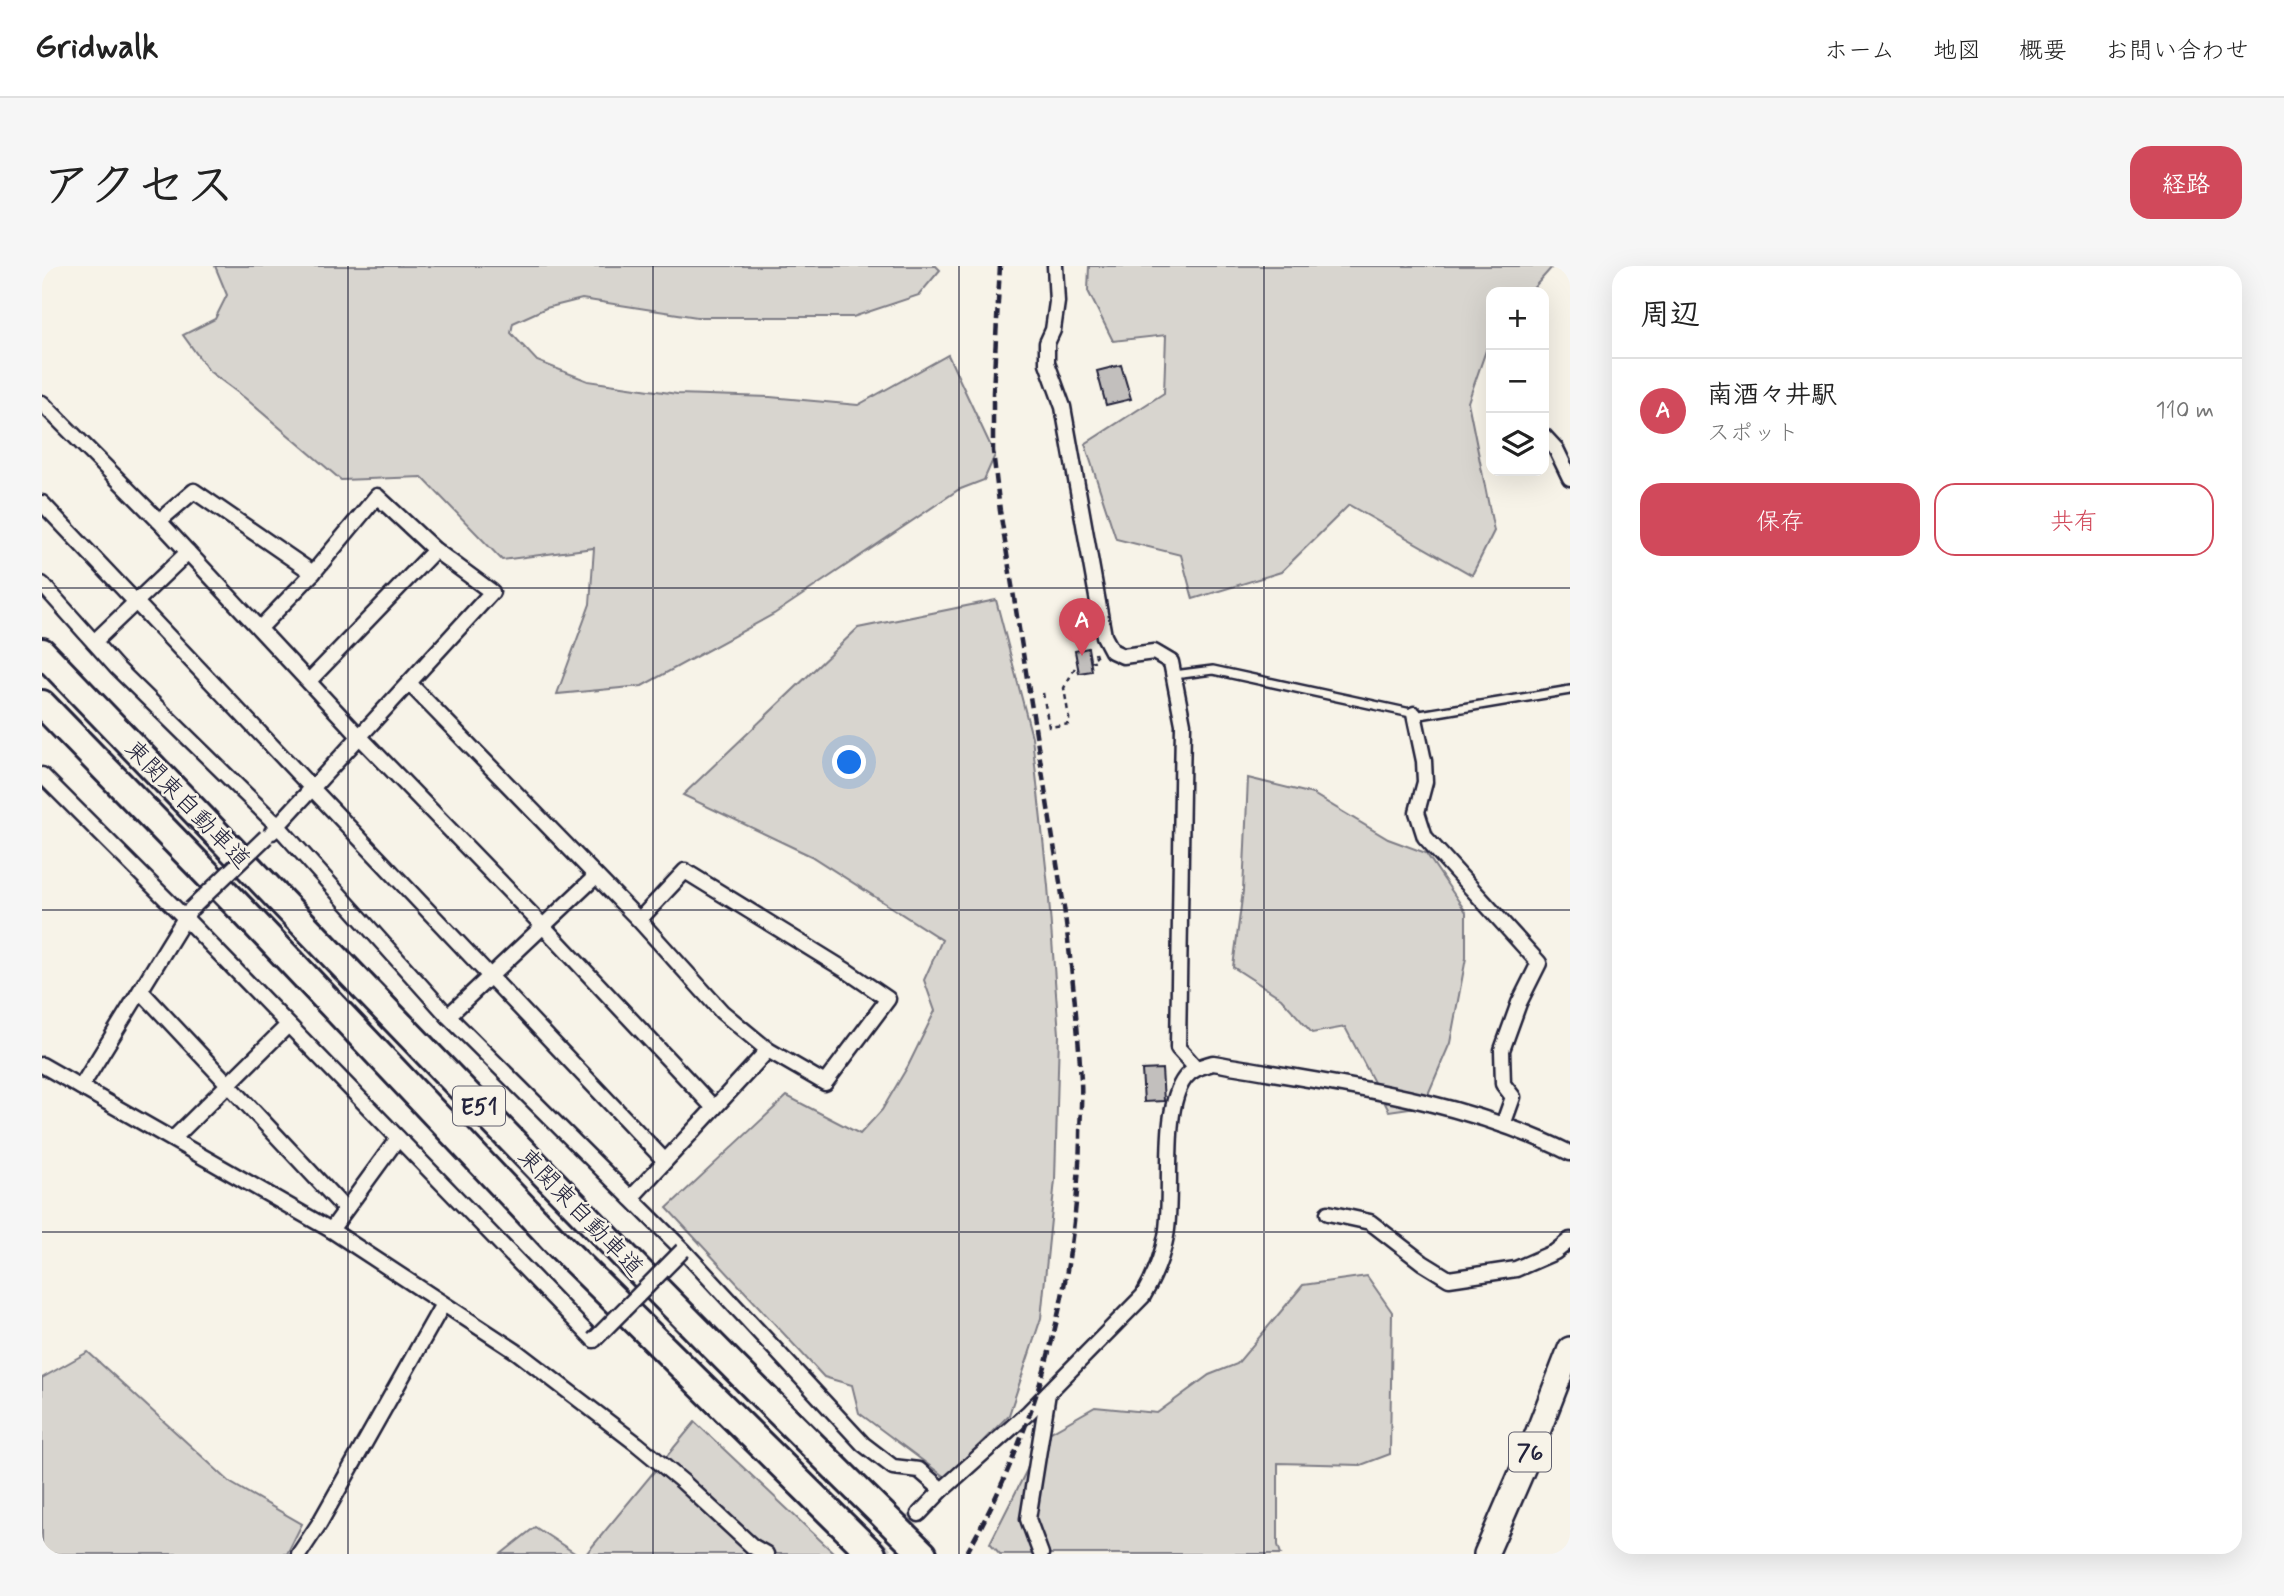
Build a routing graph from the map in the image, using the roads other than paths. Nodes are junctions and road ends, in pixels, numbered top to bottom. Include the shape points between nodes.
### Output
1 (1055, 266) edge
2 (42, 403) edge
3 (1549, 441) edge
4 (1570, 478) edge
5 (42, 503) edge
6 (159, 521) junction
7 (435, 550) junction
8 (188, 552) junction
9 (313, 573) junction
10 (42, 584) edge
11 (136, 603) junction
12 (260, 628) junction
13 (94, 642) junction
14 (42, 652) edge
15 (1174, 675) junction
16 (309, 681) junction
17 (409, 683) junction
18 (1570, 690) edge
19 (42, 704) edge
20 (1414, 714) junction
21 (360, 737) junction
22 (42, 775) edge
23 (312, 789) junction
24 (278, 826) junction
25 (595, 877) junction
26 (188, 913) junction
27 (639, 920) junction
28 (543, 926) junction
29 (491, 976) junction
30 (141, 991) junction
31 (449, 1016) junction
32 (288, 1025) junction
33 (768, 1050) junction
34 (42, 1065) edge
35 (1196, 1068) junction
36 (228, 1084) junction
37 (81, 1087) junction
38 (714, 1108) junction
39 (1503, 1125) junction
40 (398, 1138) junction
41 (173, 1139) junction
42 (1570, 1153) edge
43 (665, 1161) junction
44 (631, 1198) junction
45 (345, 1209) junction
46 (1328, 1213) dead end
47 (331, 1230) junction
48 (1570, 1240) edge
49 (683, 1250) junction
50 (443, 1304) junction
51 (1570, 1349) edge
52 (1048, 1393) junction
53 (942, 1489) junction
54 (919, 1514) tunnel mouth
55 (299, 1554) edge
56 (766, 1554) edge
57 (872, 1554) edge
58 (923, 1554) edge
59 (1041, 1554) edge
60 (1486, 1554) edge

1 - 15 street via 1057,302 1047,363 1063,407 1104,636 1112,651 1123,656 1154,652 1171,662
2 - 6 street
3 - 4 street
5 - 11 street
6 - 8 street
6 - 9 street via 194,491
7 - 9 street via 377,496
7 - 16 street
7 - 17 street via 492,592
8 - 11 street
8 - 12 street
9 - 12 street
10 - 13 street
11 - 13 street
11 - 23 street
12 - 16 street
13 - 24 street
14 - 58 highway, 東関東自動車道 / E51 via 760,1396
15 - 20 lane via 1213,670
15 - 35 street via 1184,724 1178,1048
16 - 21 street
17 - 21 street
17 - 25 street
18 - 20 lane
19 - 57 highway, 東関東自動車道 / E51 via 557,1243
20 - 39 street via 1425,782 1417,812 1425,837 1539,963 1502,1050 1503,1084 1513,1097
21 - 23 street
21 - 28 street
22 - 26 street
23 - 24 street
23 - 29 street
24 - 26 street, bridge
24 - 31 street
25 - 27 street
25 - 28 street
26 - 30 street
26 - 32 street
27 - 33 street via 722,1012
27 - 33 street via 685,871 888,999 825,1083
28 - 29 street
28 - 38 street
29 - 31 street
29 - 43 street
30 - 36 street
30 - 37 street
31 - 44 street
32 - 36 street
32 - 40 street
33 - 38 street
34 - 37 street
35 - 39 street via 1213,1063 1379,1093
35 - 52 street via 1184,1079 1172,1109 1166,1235 1156,1273 1143,1296
36 - 41 street
36 - 45 street
37 - 41 street
38 - 43 street
39 - 42 street
40 - 45 street
40 - 49 street, bridge via 594,1340
41 - 47 street
43 - 44 street
44 - 49 street
45 - 47 street
46 - 48 street via 1370,1222 1448,1279 1516,1269
47 - 50 street
49 - 53 street via 863,1444 893,1467 919,1471
50 - 55 street
50 - 56 street via 517,1352 637,1444
51 - 60 main road, 76
52 - 53 street
52 - 59 street via 1028,1519
53 - 54 street

